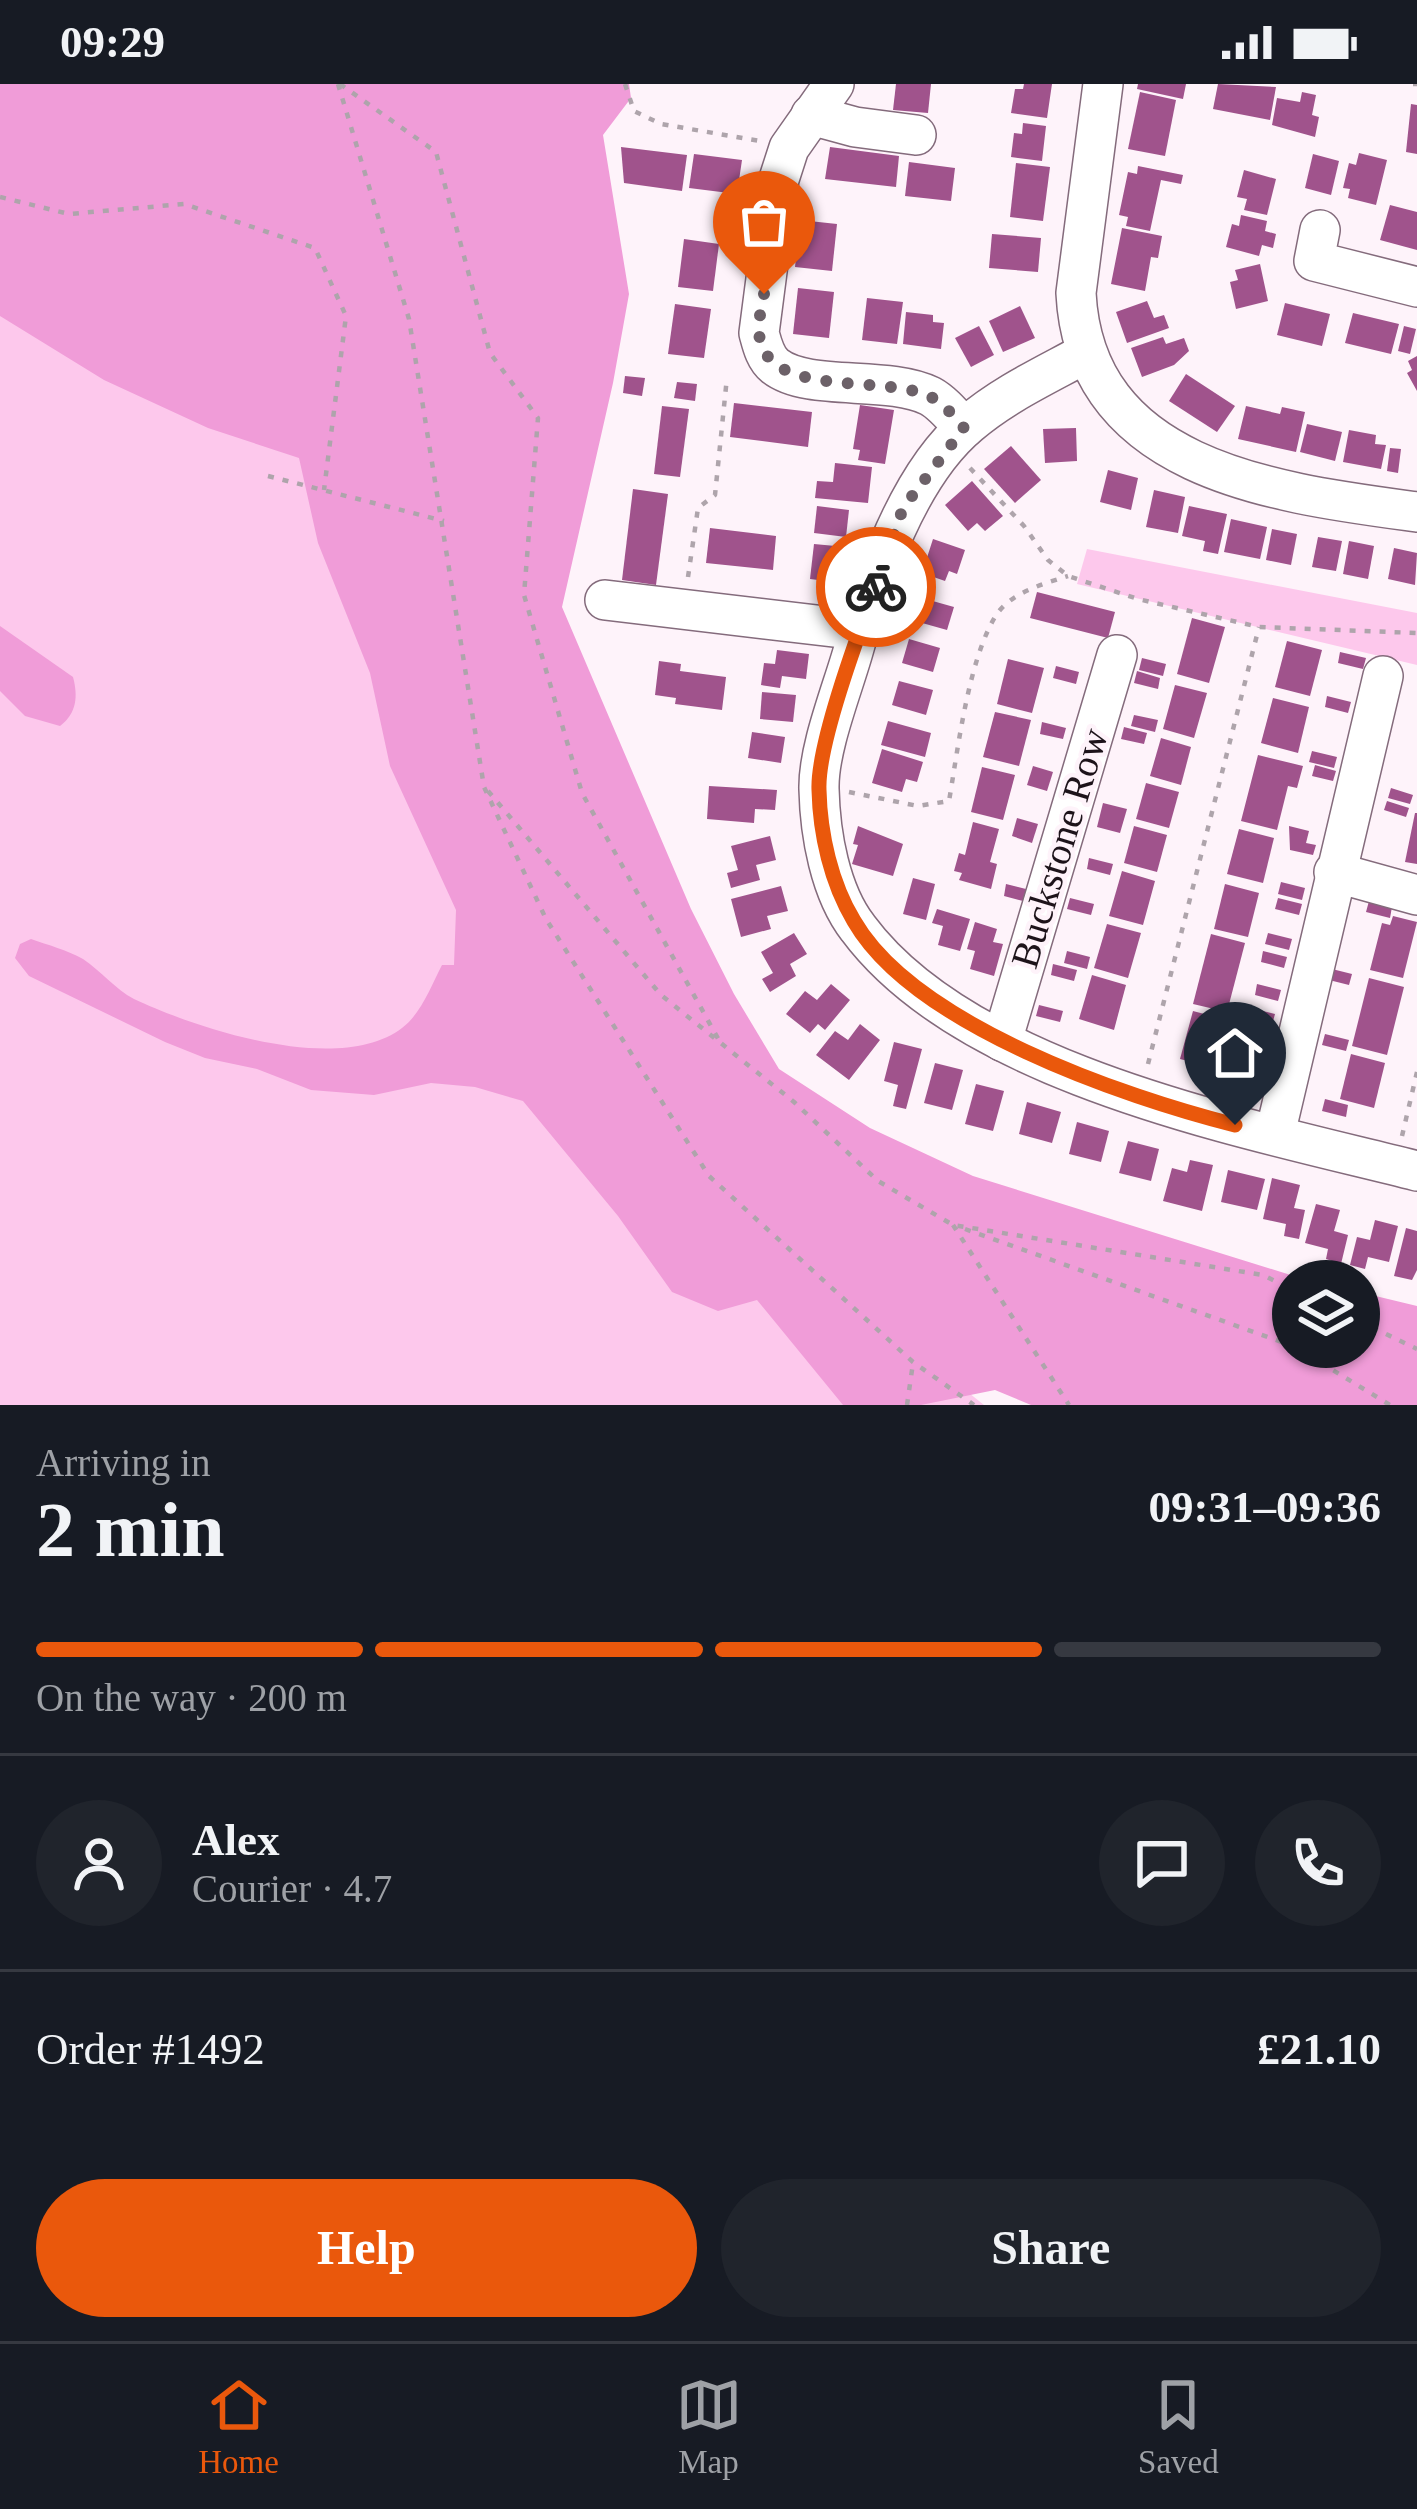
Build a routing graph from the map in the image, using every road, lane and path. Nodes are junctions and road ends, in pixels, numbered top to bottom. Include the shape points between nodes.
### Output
1 (339, 84) edge
2 (625, 84) edge
3 (1103, 84) edge
4 (811, 116) edge
5 (916, 135) dead end
6 (0, 197) edge
7 (1320, 230) dead end
8 (1417, 287) edge
9 (1086, 353) junction
10 (727, 377) dead end
11 (957, 436) junction
12 (268, 476) dead end
13 (324, 490) junction
14 (1417, 512) edge
15 (444, 521) junction
16 (1068, 576) junction
17 (604, 600) dead end
18 (683, 609) junction
19 (1259, 627) junction
20 (859, 630) junction
21 (1417, 633) edge
22 (1117, 656) dead end
23 (1383, 676) dead end
24 (818, 785) junction
25 (484, 787) junction
26 (1334, 872) junction
27 (1417, 895) edge
28 (1002, 1041) junction
29 (721, 1044) junction
30 (1417, 1072) edge
31 (1139, 1096) junction
32 (1275, 1134) junction
33 (1406, 1168) edge
34 (952, 1225) junction
35 (1272, 1280) edge
36 (1380, 1331) edge
37 (1272, 1339) edge
38 (1417, 1349) edge
39 (913, 1362) junction
40 (1329, 1368) edge
41 (908, 1405) edge
42 (974, 1405) edge
43 (1069, 1405) edge
44 (1390, 1405) edge

1 - 15 path via 409,319
1 - 29 path via 436,152 490,353 538,418 524,596 582,793
2 - 4 path via 634,111 661,124 722,132
3 - 9 street via 1077,261
4 - 5 street
4 - 11 street via 779,179 759,333 765,353 797,376 932,397
6 - 13 path via 69,214 184,204 315,248 346,316
7 - 8 street via 1314,261
9 - 11 street via 998,401
9 - 14 street via 1117,404 1167,448 1317,499
10 - 18 path via 715,495 698,508
11 - 16 path
11 - 20 street via 903,508
12 - 13 path
13 - 15 path
15 - 25 path
16 - 19 path
16 - 24 path via 1031,587 996,614 969,689 949,801 918,806
17 - 18 street
18 - 20 street
19 - 21 path
19 - 31 path
20 - 24 street
22 - 28 street, Buckstone Row
23 - 26 street
24 - 28 street via 836,888 856,926 924,992
25 - 29 path via 661,995
25 - 39 path via 546,920 709,1176
26 - 27 street
26 - 32 street
28 - 31 street
29 - 34 path via 878,1181
30 - 33 path
31 - 32 street
32 - 33 street
34 - 35 path
34 - 37 path
34 - 43 path
36 - 38 path
39 - 41 path
39 - 42 path
40 - 44 path

